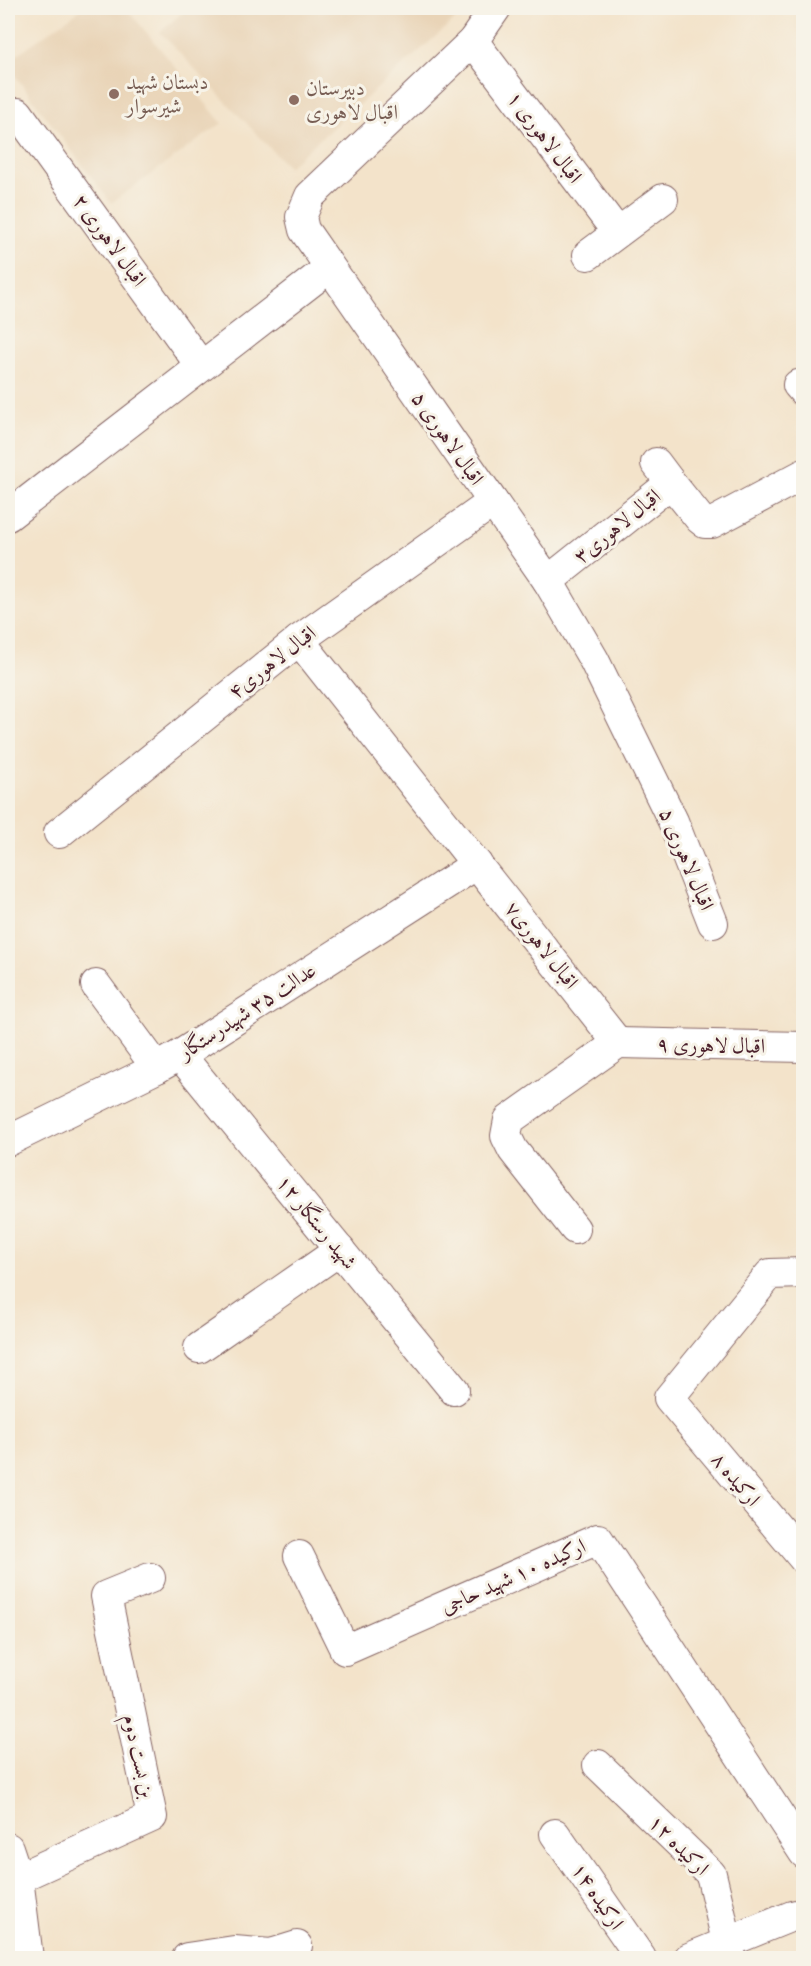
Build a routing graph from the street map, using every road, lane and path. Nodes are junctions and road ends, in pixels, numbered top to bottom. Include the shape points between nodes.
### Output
1 (496, 8) edge
2 (473, 41) junction
3 (18, 113) dead end
4 (663, 199) dead end
5 (617, 232) junction
6 (588, 255) dead end
7 (329, 268) junction
8 (201, 366) junction
9 (804, 474) edge
10 (493, 502) junction
11 (8, 516) edge
12 (548, 581) junction
13 (299, 640) junction
14 (59, 833) dead end
15 (477, 864) junction
16 (713, 923) dead end
17 (96, 985) dead end
18 (618, 1043) junction
19 (804, 1047) edge
20 (169, 1061) junction
21 (8, 1141) edge
22 (574, 1228) dead end
23 (340, 1250) junction
24 (804, 1273) edge
25 (199, 1348) dead end
26 (454, 1390) dead end
27 (299, 1556) dead end
28 (804, 1559) edge
29 (150, 1578) dead end
30 (598, 1765) dead end
31 (555, 1834) dead end
32 (8, 1848) edge
33 (804, 1852) edge
34 (18, 1878) junction
35 (804, 1913) edge
36 (297, 1946) dead end
37 (729, 1951) edge
38 (28, 1959) edge
39 (187, 1959) edge
40 (641, 1959) edge
41 (689, 1959) edge

1 - 2 street, اقبال لاهوری ۵
2 - 5 street, اقبال لاهوری ۱
2 - 7 street, اقبال لاهوری ۵ via 310,196 301,217 304,230
3 - 8 street, اقبال لاهوری ۲
4 - 5 street
5 - 6 street
7 - 8 street
7 - 10 street, اقبال لاهوری ۵
8 - 11 street
9 - 12 street, اقبال لاهوری۳ via 712,523 705,523 663,473
10 - 12 street, اقبال لاهوری ۵
10 - 13 street, اقبال لاهوری۴
12 - 16 street, اقبال لاهوری ۵ via 594,660 673,821
13 - 14 street, اقبال لاهوری۴
13 - 15 street, اقبال لاهوری۷
15 - 18 street, اقبال لاهوری۷
15 - 20 street, عدالت ۳۵ شهیدرستگار
17 - 20 street, شهید رستگار ۱۲
18 - 19 street, اقبال لاهوری ۹
18 - 22 street via 509,1120 506,1136 513,1150
20 - 21 street, عدالت ۳۵ شهیدرستگار
20 - 23 street, شهید رستگار ۱۲
23 - 25 street
23 - 26 street, شهید رستگار ۱۲
24 - 28 street, ارکیده ۸ via 770,1274 669,1398
27 - 33 street, ارکیده ۱۰ شهید حاجی via 345,1650 597,1539
29 - 34 street, بن بست دوم via 106,1596 152,1817
30 - 37 street, ارکیده ۱۲ via 711,1874
31 - 40 street, ارکیده ۱۴
32 - 34 street
34 - 38 street
35 - 37 street
36 - 39 street via 271,1954 234,1951
37 - 41 street

